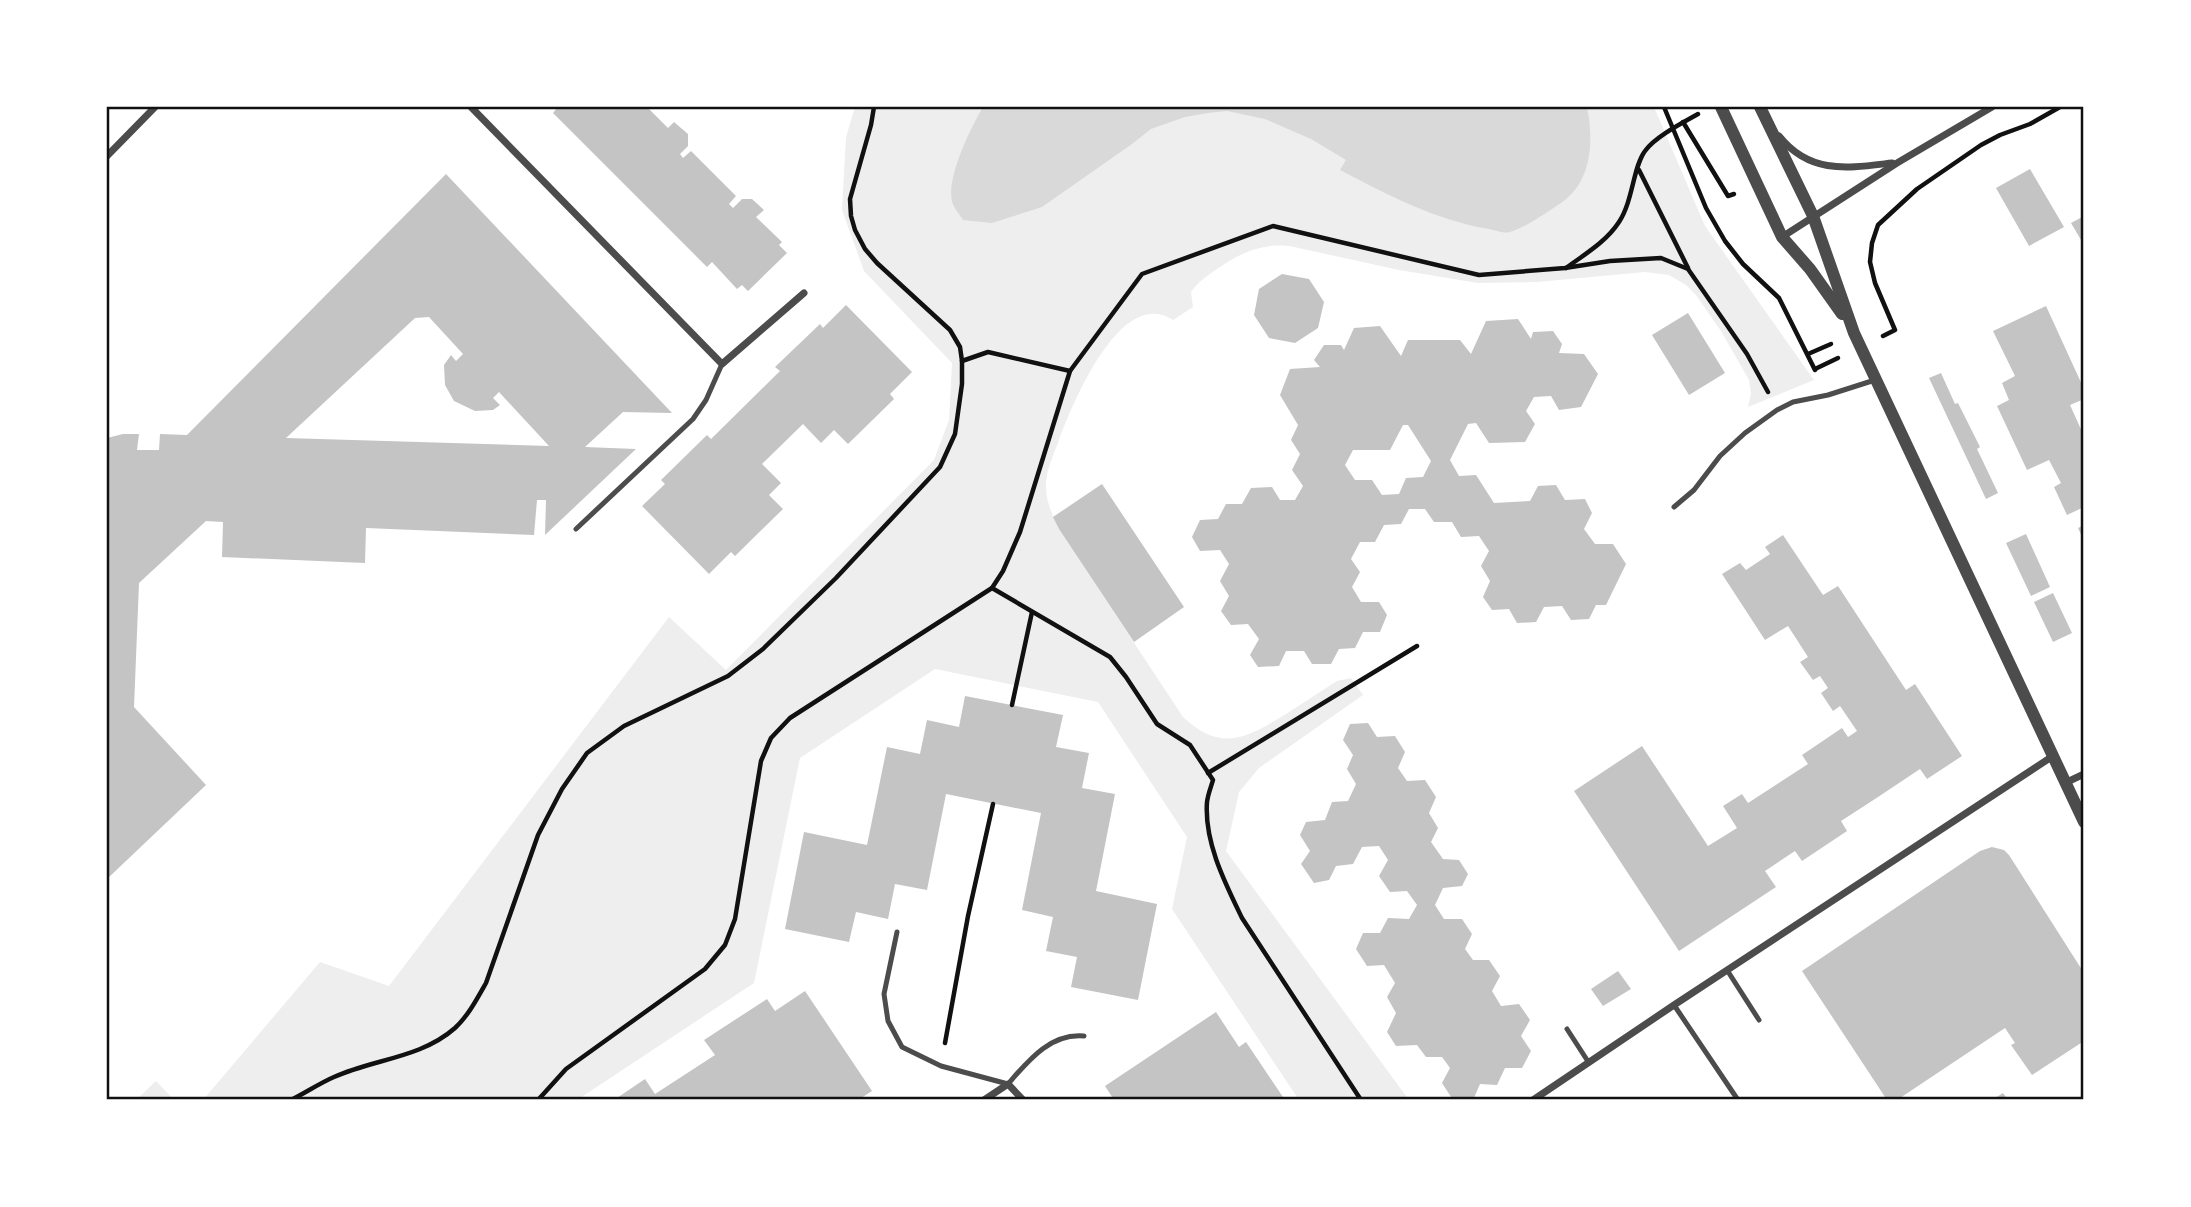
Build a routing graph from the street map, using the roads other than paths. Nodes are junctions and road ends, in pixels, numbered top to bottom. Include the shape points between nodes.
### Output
1 (155, 107) edge
2 (471, 107) edge
3 (1721, 107) edge
4 (1992, 107) edge
5 (1763, 112) edge
6 (107, 156) edge
7 (1897, 163) junction
8 (1813, 216) junction
9 (1782, 237) junction
10 (804, 293) dead end
11 (1853, 330) junction
12 (722, 364) junction
13 (1876, 380) junction
14 (1675, 507) dead end
15 (576, 529) dead end
16 (2053, 756) junction
17 (2084, 774) edge
18 (2065, 783) junction
19 (2084, 822) edge
20 (897, 932) dead end
21 (1727, 970) junction
22 (1674, 1005) junction
23 (1759, 1020) dead end
24 (1567, 1029) dead end
25 (1084, 1036) dead end
26 (1589, 1063) junction
27 (1008, 1084) junction
28 (984, 1100) edge
29 (1023, 1100) edge
30 (1533, 1100) edge
31 (1738, 1100) edge

1 - 6 street
2 - 12 street
3 - 9 street
4 - 7 street
5 - 7 street via 1781,139 1805,159 1841,168
5 - 8 street
7 - 8 street
8 - 9 street
8 - 11 street
9 - 11 street
10 - 12 street
11 - 13 street
12 - 15 lane via 693,419
13 - 14 lane via 1777,410 1720,456
13 - 16 street
16 - 18 street
16 - 21 street
17 - 18 street
18 - 19 street
20 - 27 lane via 884,994 888,1021 902,1047 941,1066
21 - 22 street
21 - 23 lane
22 - 26 street
22 - 31 lane
24 - 26 lane
25 - 27 lane via 1072,1035 1045,1047
26 - 30 street
27 - 28 street
27 - 29 street

